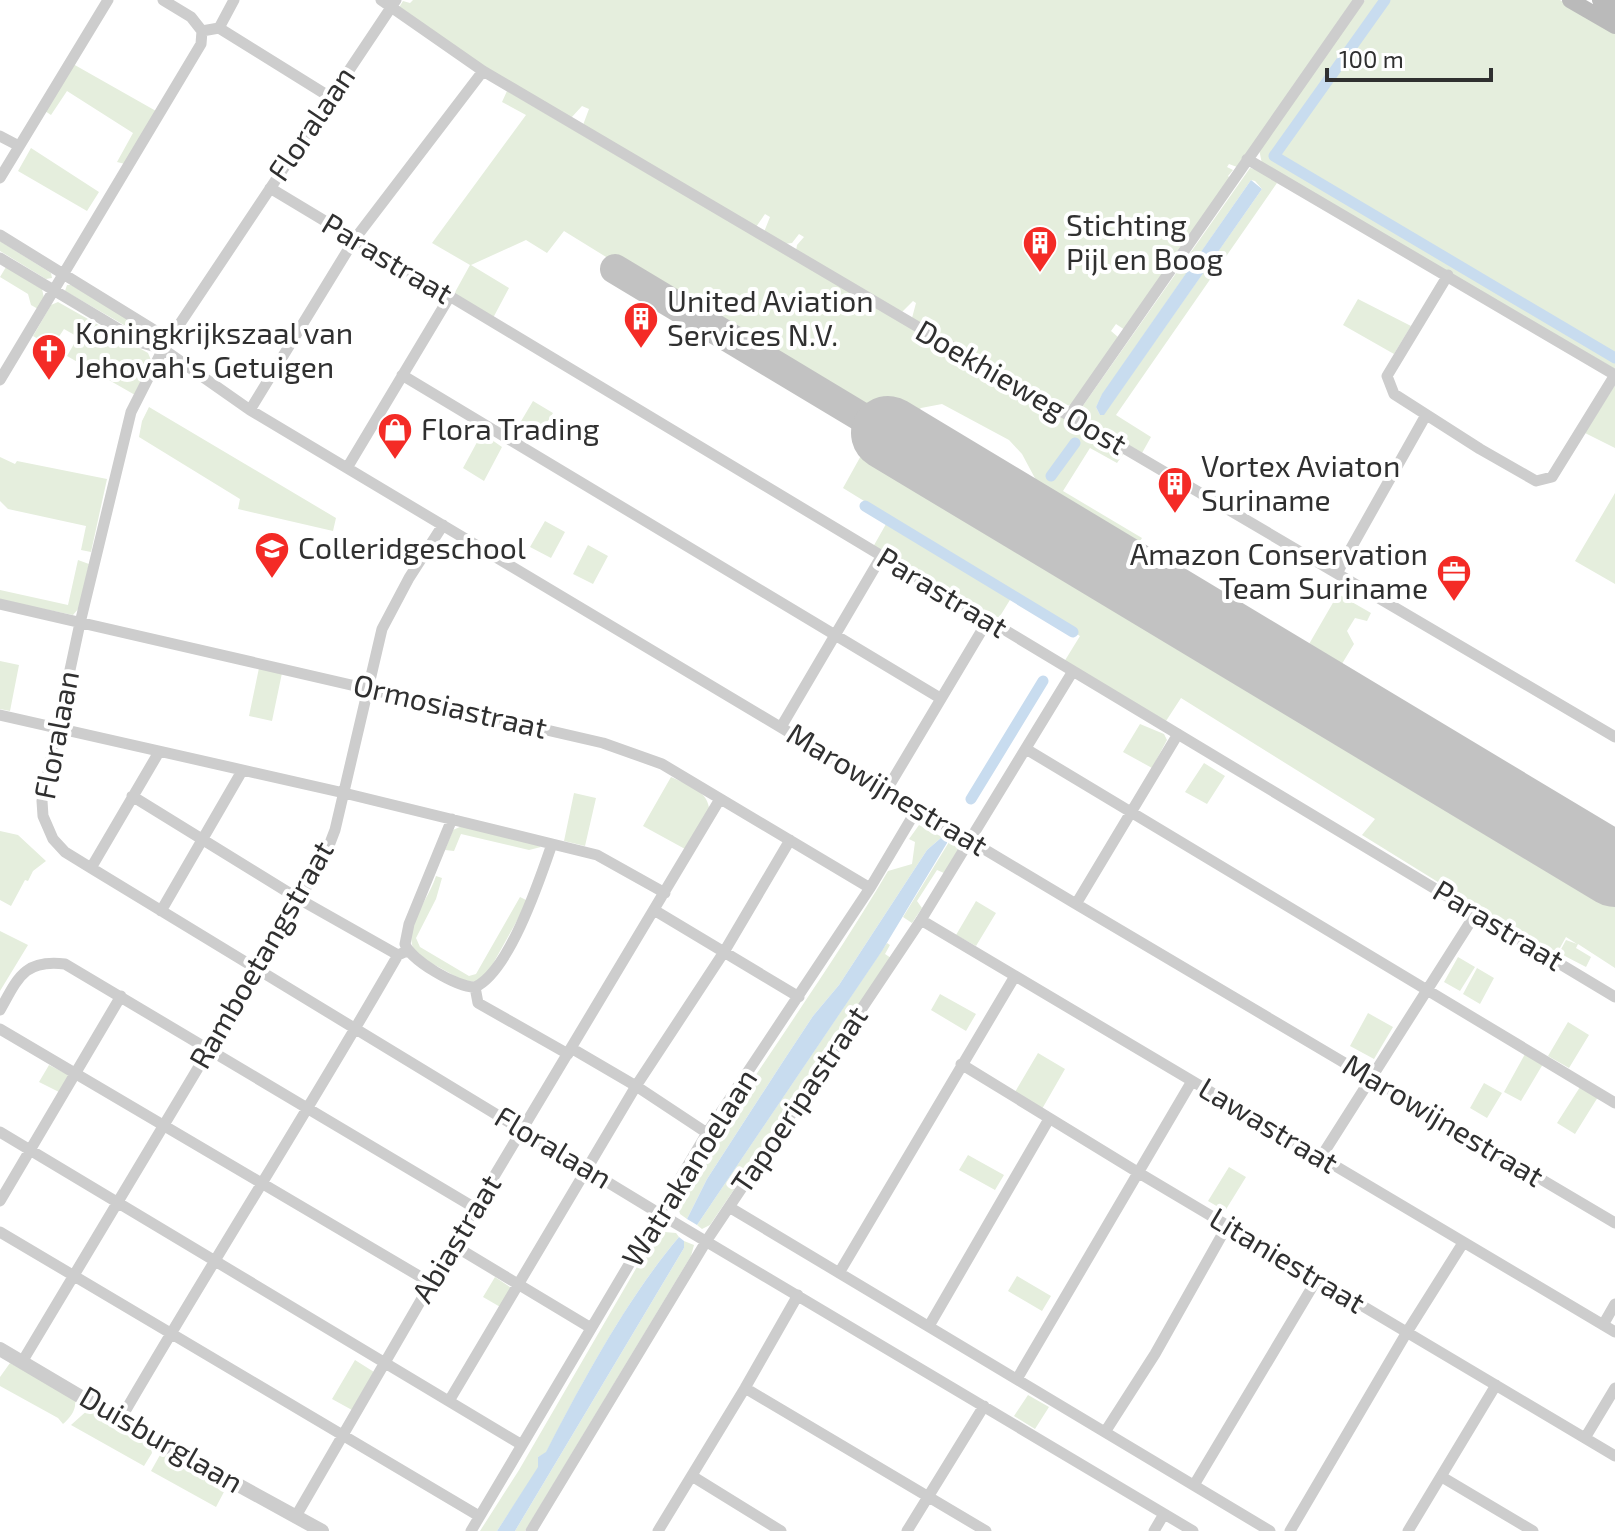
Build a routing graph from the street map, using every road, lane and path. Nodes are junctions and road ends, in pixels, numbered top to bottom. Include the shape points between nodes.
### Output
1 (108, 0) edge
2 (163, 0) edge
3 (234, 0) edge
4 (1359, 0) edge
5 (1570, 0) edge
6 (1600, 0) edge
7 (390, 2) edge
8 (1615, 9) edge
9 (1615, 26) edge
10 (219, 28) junction
11 (202, 31) junction
12 (483, 71) junction
13 (330, 97) junction
14 (0, 136) edge
15 (19, 146) junction
16 (1247, 159) junction
17 (0, 178) edge
18 (270, 188) junction
19 (0, 235) edge
20 (354, 240) junction
21 (0, 258) edge
22 (64, 275) junction
23 (1448, 275) junction
24 (54, 291) junction
25 (450, 296) junction
26 (163, 349) junction
27 (402, 375) junction
28 (1615, 375) edge
29 (0, 380) edge
30 (250, 410) junction
31 (1426, 415) junction
32 (1069, 416) junction
33 (347, 468) junction
34 (443, 525) junction
35 (881, 557) junction
36 (1337, 573) junction
37 (0, 604) edge
38 (988, 620) junction
39 (80, 623) junction
40 (837, 636) junction
41 (1073, 671) junction
42 (368, 688) junction
43 (940, 698) junction
44 (0, 715) edge
45 (56, 727) junction
46 (781, 727) junction
47 (1178, 734) junction
48 (1615, 737) edge
49 (1026, 749) junction
50 (159, 752) junction
51 (242, 771) junction
52 (886, 791) junction
53 (344, 793) junction
54 (132, 796) junction
55 (720, 799) junction
56 (917, 809) junction
57 (1130, 813) junction
58 (452, 819) junction
59 (203, 838) junction
60 (969, 839) junction
61 (790, 840) junction
62 (552, 844) junction
63 (91, 868) junction
64 (870, 888) junction
65 (665, 893) junction
66 (299, 899) junction
67 (1076, 904) junction
68 (654, 910) junction
69 (161, 911) junction
70 (1476, 913) junction
71 (921, 920) junction
72 (724, 952) junction
73 (403, 953) junction
74 (258, 968) junction
75 (1015, 976) junction
76 (475, 987) junction
77 (1429, 990) junction
78 (121, 996) junction
79 (799, 997) junction
80 (1615, 997) edge
81 (0, 1010) edge
82 (356, 1028) junction
83 (0, 1029) edge
84 (209, 1048) junction
85 (569, 1051) junction
86 (961, 1064) junction
87 (77, 1073) junction
88 (1371, 1078) junction
89 (1192, 1081) junction
90 (636, 1086) junction
91 (1615, 1103) edge
92 (308, 1109) junction
93 (1049, 1119) junction
94 (163, 1125) junction
95 (522, 1130) junction
96 (0, 1132) edge
97 (707, 1133) junction
98 (29, 1150) junction
99 (1321, 1157) junction
100 (588, 1169) junction
101 (1139, 1173) junction
102 (261, 1184) junction
103 (0, 1201) edge
104 (117, 1202) junction
105 (729, 1207) junction
106 (475, 1208) junction
107 (660, 1214) junction
108 (1615, 1223) edge
109 (1227, 1226) junction
110 (0, 1232) edge
111 (707, 1240) junction
112 (1463, 1243) junction
113 (453, 1245) junction
114 (212, 1261) junction
115 (839, 1273) junction
116 (73, 1274) junction
117 (1317, 1279) junction
118 (431, 1283) junction
119 (519, 1286) junction
120 (798, 1295) junction
121 (1615, 1304) edge
122 (1603, 1325) junction
123 (929, 1326) junction
124 (591, 1328) junction
125 (171, 1332) junction
126 (1407, 1332) junction
127 (1615, 1332) edge
128 (0, 1349) edge
129 (22, 1362) junction
130 (385, 1362) junction
131 (1017, 1379) junction
132 (1496, 1385) junction
133 (745, 1388) junction
134 (1615, 1388) edge
135 (449, 1401) junction
136 (984, 1406) junction
137 (120, 1420) junction
138 (1105, 1432) junction
139 (341, 1434) junction
140 (1585, 1438) junction
141 (522, 1445) junction
142 (1615, 1456) edge
143 (692, 1476) junction
144 (1442, 1477) junction
145 (1194, 1485) junction
146 (927, 1496) junction
147 (1164, 1514) junction
148 (296, 1516) junction
149 (479, 1516) junction
150 (322, 1531) edge
151 (471, 1531) edge
152 (531, 1531) edge
153 (658, 1531) edge
154 (781, 1531) edge
155 (907, 1531) edge
156 (986, 1531) edge
157 (1154, 1531) edge
158 (1193, 1531) edge
159 (1270, 1531) edge
160 (1290, 1531) edge
161 (1408, 1531) edge
162 (1533, 1531) edge

1 - 15 street
2 - 11 street via 191,17
3 - 10 street
4 - 16 street
5 - 9 main road
6 - 8 main road
7 - 12 street, Doekhieweg Oost
7 - 13 street, Floralaan
10 - 11 street
10 - 13 street
11 - 22 street via 201,44
12 - 20 street
12 - 32 street, Doekhieweg Oost
13 - 18 street, Floralaan
14 - 15 street
15 - 17 street
16 - 23 street
16 - 32 street
18 - 20 street, Parastraat
18 - 26 street, Floralaan
19 - 22 street
20 - 25 street, Parastraat
20 - 30 street
21 - 24 street
22 - 24 street
22 - 26 street via 154,330
23 - 28 street
23 - 31 street via 1387,376 1394,394
24 - 26 street via 142,343
24 - 29 street
25 - 27 street
25 - 35 street, Parastraat
26 - 30 street, Marowijnestraat
26 - 39 street, Floralaan via 131,412
27 - 33 street
27 - 40 street
28 - 31 street via 1545,481 1536,481
30 - 33 street, Marowijnestraat
31 - 36 street
32 - 36 street, Doekhieweg Oost
33 - 34 street, Marowijnestraat
34 - 42 street, Ramboetangstraat via 382,629
34 - 46 street, Marowijnestraat
35 - 38 street, Parastraat
35 - 40 street
36 - 48 street, Doekhieweg Oost
37 - 39 street, Ormosiastraat
38 - 41 street, Parastraat
38 - 43 street
39 - 42 street, Ormosiastraat
39 - 45 street, Floralaan
40 - 43 street
40 - 46 street
41 - 47 street, Parastraat
41 - 49 street, Tapoeripastraat
42 - 53 street, Ramboetangstraat
42 - 55 street, Ormosiastraat via 603,743 662,764
43 - 52 street
44 - 45 street
45 - 50 street
45 - 63 street, Floralaan via 43,816 65,852
46 - 52 street, Marowijnestraat
47 - 57 street
47 - 70 street, Parastraat
49 - 57 street
49 - 60 street, Tapoeripastraat
50 - 51 street
50 - 54 street
51 - 53 street
51 - 59 street
52 - 56 street, Marowijnestraat
53 - 58 street
53 - 66 street, Ramboetangstraat via 325,856
54 - 59 street
54 - 63 street
55 - 61 street, Ormosiastraat
55 - 65 street, Abiastraat
56 - 60 street, Marowijnestraat
56 - 64 street, Watrakanoelaan
57 - 67 street
57 - 77 street
58 - 62 street
58 - 73 street via 409,924
59 - 66 street
59 - 69 street
60 - 67 street, Marowijnestraat
60 - 71 street, Tapoeripastraat
61 - 64 street, Ormosiastraat
61 - 72 street
62 - 65 street via 597,855
62 - 76 street via 533,902 497,967
63 - 69 street, Floralaan
64 - 79 street, Watrakanoelaan
65 - 68 street, Abiastraat
66 - 73 street
66 - 74 street, Ramboetangstraat
67 - 88 street, Marowijnestraat
68 - 72 street
68 - 85 street, Abiastraat
69 - 74 street, Floralaan
70 - 77 street
70 - 80 street, Parastraat
71 - 75 street, Lawastraat
71 - 105 street, Tapoeripastraat
72 - 79 street
72 - 90 street
73 - 76 street via 460,985
73 - 82 street
74 - 82 street, Floralaan
74 - 84 street, Ramboetangstraat
75 - 86 street
75 - 89 street, Lawastraat
76 - 85 street via 478,1003
77 - 88 street
77 - 91 street
78 - 81 street via 65,964 52,963 21,974
78 - 84 street
78 - 87 street
79 - 97 street, Watrakanoelaan
82 - 92 street
82 - 95 street, Floralaan
83 - 87 street
84 - 92 street
84 - 94 street, Ramboetangstraat
85 - 90 street
85 - 95 street, Abiastraat
86 - 93 street, Litaniestraat
86 - 115 street
87 - 94 street
87 - 98 street
88 - 99 street
88 - 108 street, Marowijnestraat
89 - 99 street, Lawastraat
89 - 101 street
90 - 97 street
90 - 100 street
92 - 102 street
92 - 106 street
93 - 101 street, Litaniestraat
93 - 123 street
94 - 102 street
94 - 104 street, Ramboetangstraat
95 - 100 street, Floralaan
95 - 106 street, Abiastraat
96 - 98 street
97 - 107 street, Watrakanoelaan
98 - 103 street
98 - 104 street
99 - 112 street, Lawastraat
100 - 107 street, Floralaan
100 - 119 street
101 - 109 street, Litaniestraat
101 - 131 street
102 - 114 street
102 - 118 street
104 - 114 street
104 - 116 street, Ramboetangstraat
105 - 111 street, Tapoeripastraat
105 - 115 street
106 - 113 street, Abiastraat
107 - 111 street, Floralaan
107 - 124 street, Watrakanoelaan
109 - 117 street, Litaniestraat
109 - 138 street
110 - 116 street
111 - 120 street, Floralaan
111 - 152 street, Tapoeripastraat
112 - 122 street, Lawastraat
112 - 126 street
113 - 118 street, Abiastraat
113 - 119 street
114 - 125 street
114 - 130 street
115 - 123 street
116 - 125 street
116 - 129 street, Ramboetangstraat
117 - 126 street, Litaniestraat
117 - 145 street
118 - 130 street, Abiastraat
119 - 124 street
119 - 135 street
120 - 133 street
120 - 136 street, Floralaan
121 - 122 street
122 - 127 street, Lawastraat
123 - 131 street
124 - 141 street, Watrakanoelaan
125 - 137 street
125 - 139 street
126 - 132 street, Litaniestraat
126 - 160 street
128 - 129 street, Duisburglaan
129 - 137 street, Duisburglaan
130 - 135 street
130 - 139 street, Abiastraat
131 - 138 street
132 - 140 street, Litaniestraat
132 - 144 street
133 - 143 street
133 - 146 street
134 - 140 street
135 - 141 street
136 - 146 street
136 - 147 street, Floralaan
137 - 148 street, Duisburglaan
138 - 145 street
139 - 148 street, Abiastraat
139 - 149 street
140 - 142 street, Litaniestraat
141 - 149 street, Watrakanoelaan
143 - 153 street
143 - 154 street
144 - 161 street
144 - 162 street
145 - 159 street
146 - 155 street
146 - 156 street
147 - 157 street
147 - 158 street, Floralaan
148 - 150 street, Duisburglaan
149 - 151 street, Watrakanoelaan

